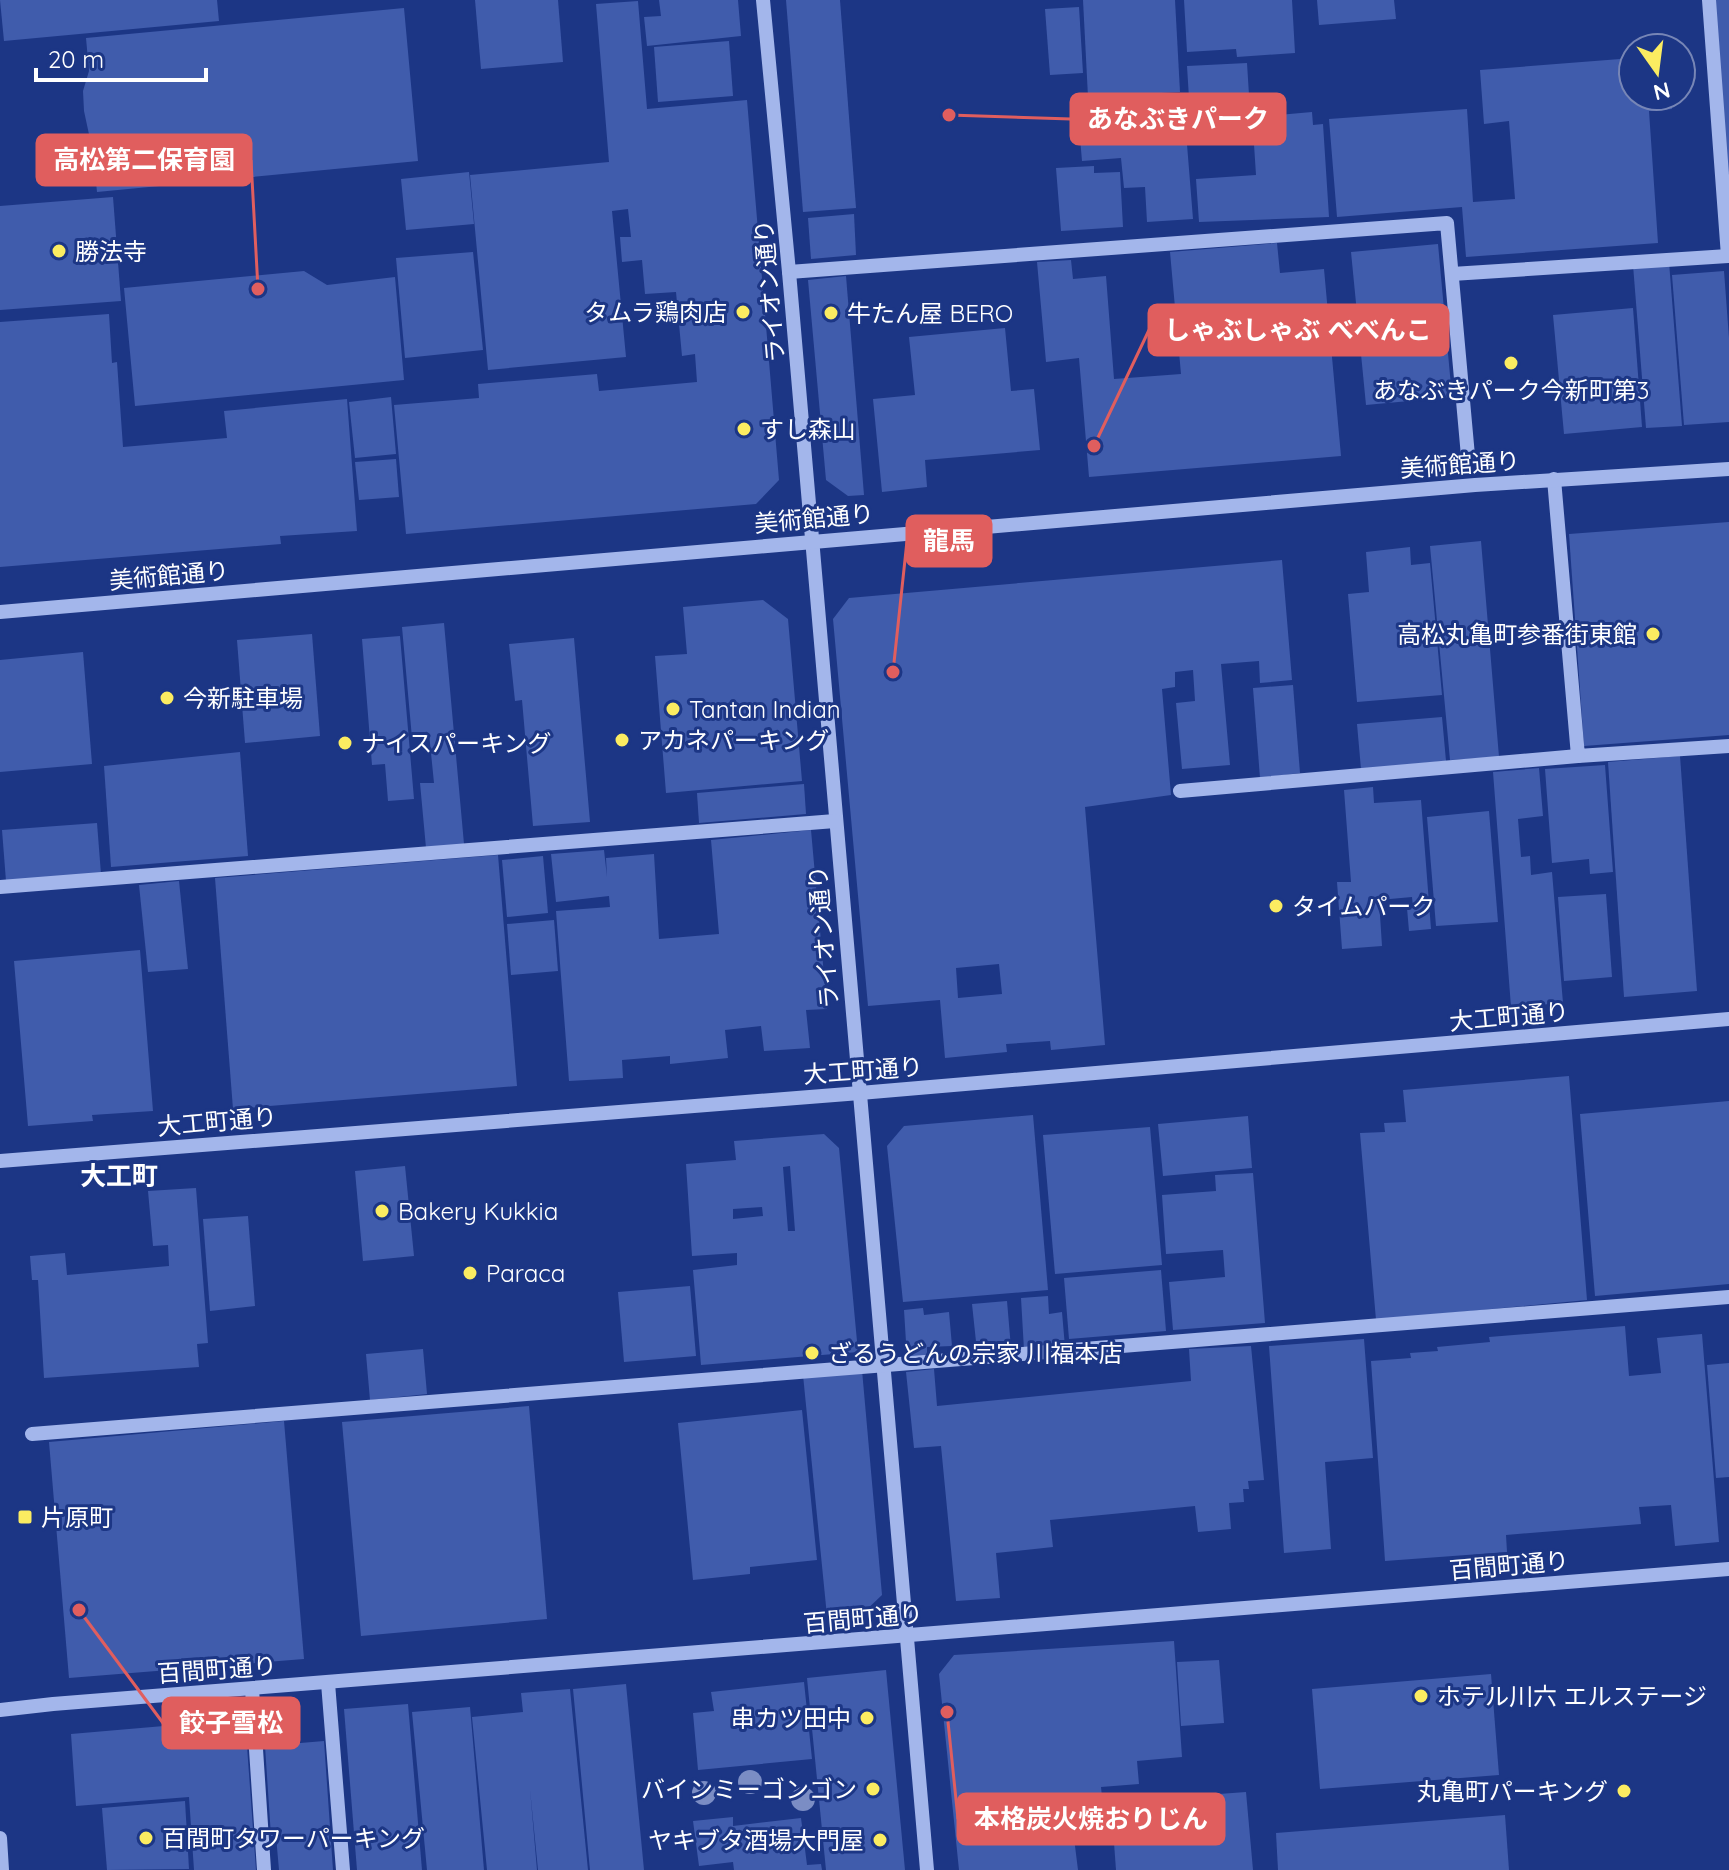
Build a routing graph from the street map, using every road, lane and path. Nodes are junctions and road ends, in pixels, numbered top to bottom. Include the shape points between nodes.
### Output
1 (763, 0) edge
2 (1709, 0) edge
3 (789, 272) junction
4 (1452, 274) junction
5 (1468, 456) dead end
6 (1729, 469) edge
7 (1554, 479) junction
8 (812, 540) junction
9 (0, 612) edge
10 (1729, 746) edge
11 (1578, 756) junction
12 (1180, 791) dead end
13 (835, 821) junction
14 (0, 887) edge
15 (1729, 1019) edge
16 (860, 1093) junction
17 (0, 1161) edge
18 (1729, 1297) edge
19 (882, 1367) junction
20 (32, 1434) dead end
21 (1729, 1569) edge
22 (906, 1636) junction
23 (328, 1683) junction
24 (252, 1689) junction
25 (0, 1710) edge
26 (0, 1838) edge
27 (2, 1870) edge
28 (264, 1870) edge
29 (343, 1870) edge
30 (927, 1870) edge

1 - 3 street, ライオン通り
2 - 4 street via 1728,256
3 - 4 street via 1447,223
3 - 8 street, ライオン通り
4 - 5 street
6 - 7 street, 美術館通り
7 - 8 street, 美術館通り
7 - 11 street
8 - 9 street, 美術館通り
8 - 13 street, ライオン通り
10 - 11 street
11 - 12 street
13 - 14 street
13 - 16 street, ライオン通り
15 - 16 street, 大工町通り
16 - 17 street, 大工町通り
16 - 19 street, ライオン通り
18 - 19 street
19 - 20 street
19 - 22 street, ライオン通り
21 - 22 street, 百間町通り
22 - 23 street, 百間町通り
22 - 30 street, ライオン通り
23 - 24 street, 百間町通り
23 - 29 street
24 - 25 street, 百間町通り
24 - 28 street
26 - 27 street

